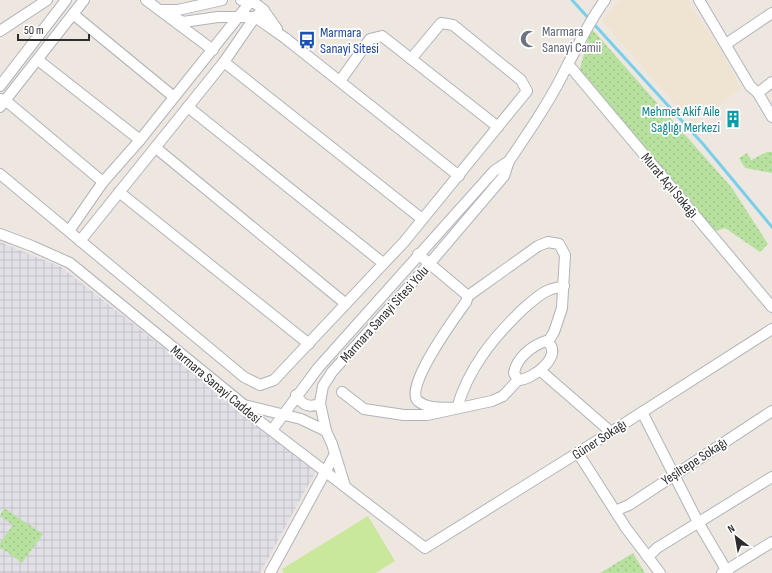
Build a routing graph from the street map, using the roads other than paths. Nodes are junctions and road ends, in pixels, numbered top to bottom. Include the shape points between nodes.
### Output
1 (47, 0) edge
2 (66, 0) edge
3 (84, 0) edge
4 (146, 0) edge
5 (222, 0) edge
6 (246, 0) edge
7 (605, 0) edge
8 (699, 0) edge
9 (160, 10) junction
10 (264, 10) junction
11 (772, 13) edge
12 (72, 14) junction
13 (238, 17) junction
14 (255, 17) junction
15 (0, 31) edge
16 (285, 38) junction
17 (726, 44) junction
18 (213, 50) junction
19 (411, 59) junction
20 (38, 60) junction
21 (224, 62) junction
22 (568, 64) junction
23 (340, 81) junction
24 (772, 82) edge
25 (0, 86) edge
26 (758, 92) junction
27 (174, 97) junction
28 (2, 102) edge
29 (188, 107) junction
30 (772, 117) edge
31 (498, 127) junction
32 (140, 140) junction
33 (156, 148) junction
34 (509, 161) junction
35 (0, 174) edge
36 (459, 176) junction
37 (103, 182) junction
38 (119, 192) junction
39 (422, 219) junction
40 (69, 231) junction
41 (0, 234) edge
42 (80, 241) junction
43 (418, 254) junction
44 (383, 263) junction
45 (430, 263) junction
46 (564, 286) junction
47 (468, 296) junction
48 (346, 304) junction
49 (772, 306) edge
50 (772, 329) edge
51 (548, 342) junction
52 (309, 344) junction
53 (542, 369) junction
54 (518, 380) junction
55 (342, 392) dead end
56 (296, 395) junction
57 (320, 403) junction
58 (244, 405) junction
59 (457, 408) junction
60 (772, 411) edge
61 (642, 412) junction
62 (282, 415) junction
63 (272, 430) junction
64 (326, 431) junction
65 (611, 432) junction
66 (578, 453) junction
67 (335, 454) junction
68 (325, 470) junction
69 (675, 474) junction
70 (772, 476) edge
71 (345, 486) junction
72 (615, 511) junction
73 (698, 522) junction
74 (772, 542) edge
75 (425, 548) joint
76 (648, 557) junction
77 (725, 572) edge
78 (270, 573) edge
79 (660, 573) edge

1 - 15 street
2 - 25 street
3 - 12 street
4 - 9 street
5 - 9 street via 178,10
6 - 10 street
6 - 13 street
7 - 22 street, Marmara Sanayi Sitesi Yolu via 586,28
8 - 17 street
9 - 13 street via 183,22
9 - 18 street
10 - 14 street
10 - 16 street
11 - 17 street
12 - 20 street
12 - 27 street
13 - 14 street
13 - 18 street
14 - 16 street
14 - 21 street
16 - 23 street
17 - 26 street via 750,86
18 - 27 street
19 - 23 street via 382,36 370,39
19 - 31 street
19 - 31 street via 441,23 453,25 522,80 527,91
20 - 28 street
20 - 32 street
21 - 29 street
21 - 39 street
22 - 34 street, Marmara Sanayi Sitesi Yolu
22 - 49 street, Murat Açıl Sokağı
23 - 36 street
24 - 26 street
25 - 28 street
26 - 30 street
27 - 32 street
28 - 37 street
29 - 33 street
29 - 44 street
31 - 36 street
32 - 37 street
33 - 38 street
33 - 48 street
34 - 43 street, Marmara Sanayi Sitesi Yolu via 494,171
34 - 45 street, Marmara Sanayi Sitesi Yolu via 504,176
35 - 40 street
36 - 39 street
37 - 40 street
38 - 42 street
38 - 52 street
39 - 44 street
40 - 42 street
41 - 58 street, Marmara Sanayi Caddesi via 70,263
42 - 52 street via 244,377 260,385 274,380
43 - 45 street
43 - 56 street, Marmara Sanayi Sitesi Yolu
44 - 48 street
45 - 47 street
45 - 57 street, Marmara Sanayi Sitesi Yolu via 332,372 323,386
46 - 47 street via 565,255 559,244 552,242 538,246
46 - 51 street via 560,315
46 - 59 street via 548,290 532,300 494,339 474,368
47 - 59 street via 431,353 415,392 418,401 428,406
48 - 52 street
50 - 61 street, Güner Sokağı
51 - 53 street via 551,346 550,358
51 - 54 street via 540,343 522,358 514,373
53 - 54 street
53 - 65 street via 542,372
54 - 59 street via 503,396 492,401
55 - 59 street via 364,409 404,415 427,415
56 - 57 street via 303,404 310,407
56 - 62 street, Marmara Sanayi Sitesi Yolu
57 - 64 street, Marmara Sanayi Sitesi Yolu
58 - 62 street
58 - 63 street, Marmara Sanayi Caddesi via 250,414
60 - 69 street, Yeşiltepe Sokağı
61 - 65 street, Güner Sokağı
61 - 69 street
62 - 63 street, Marmara Sanayi Sitesi Yolu
62 - 64 street via 301,419
63 - 68 street, Marmara Sanayi Caddesi
64 - 67 street, Marmara Sanayi Sitesi Yolu
65 - 66 street, Güner Sokağı
66 - 72 street
66 - 75 street, Güner Sokağı
67 - 68 street
67 - 71 street, Marmara Sanayi Sitesi Yolu
68 - 71 street, Marmara Sanayi Caddesi
68 - 78 street
69 - 72 street, Yeşiltepe Sokağı
69 - 73 street
70 - 73 street
71 - 75 street, Marmara Sanayi Caddesi
72 - 76 street
73 - 76 street via 657,548
73 - 77 street
74 - 77 street
76 - 79 street

